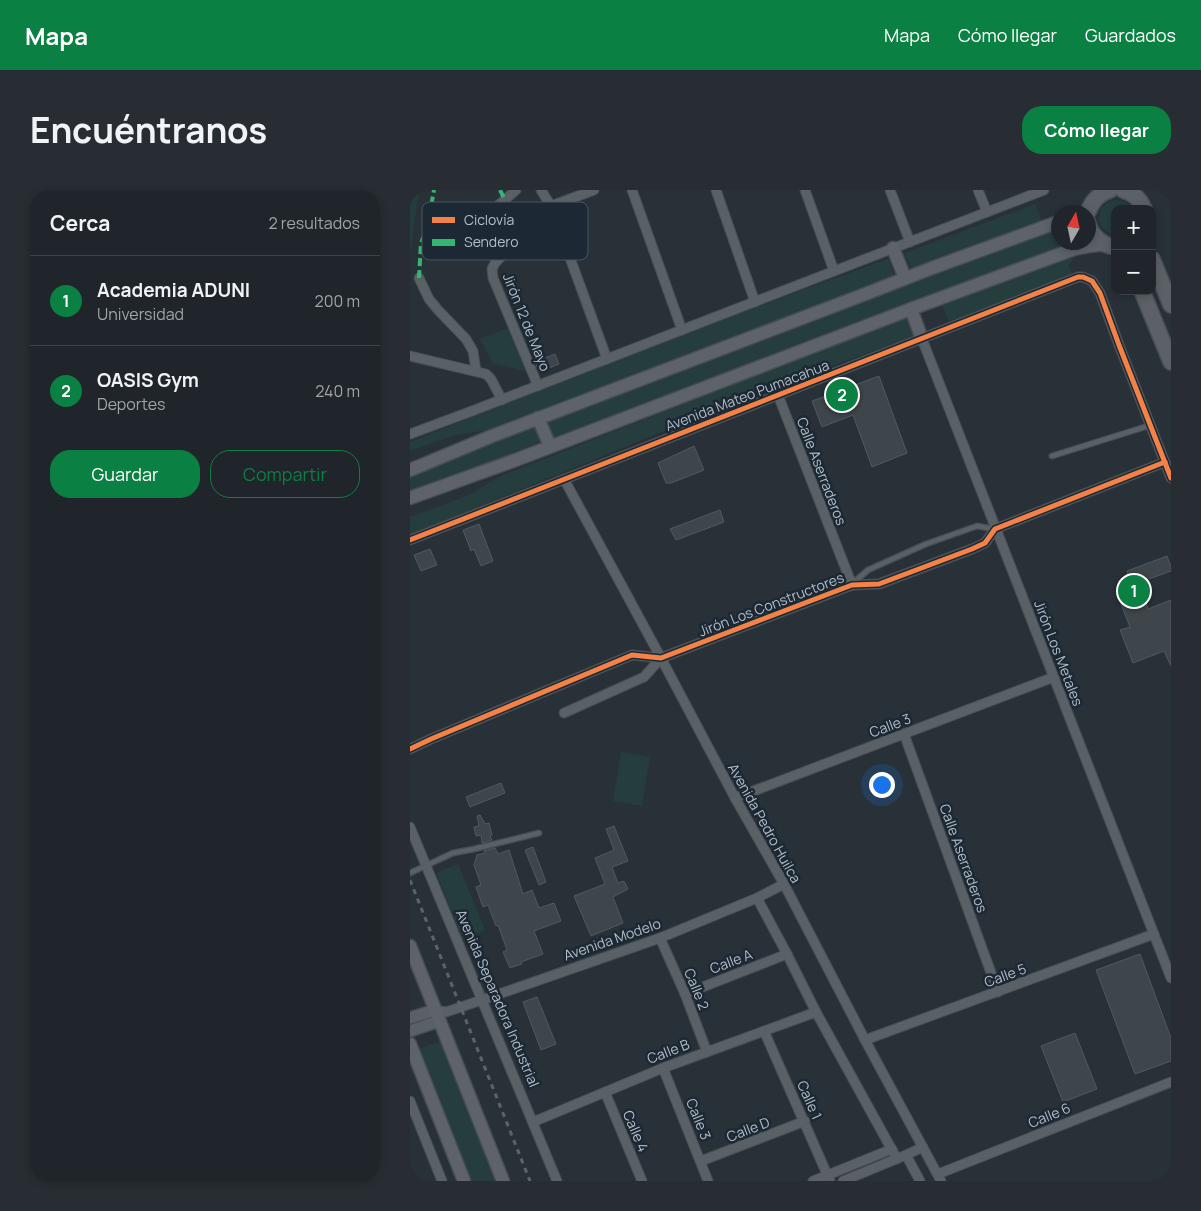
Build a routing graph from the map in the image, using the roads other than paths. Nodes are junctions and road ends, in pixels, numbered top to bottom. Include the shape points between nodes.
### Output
1 (516, 190) edge
2 (540, 190) edge
3 (594, 190) edge
4 (632, 190) edge
5 (716, 190) edge
6 (805, 190) edge
7 (890, 190) edge
8 (978, 190) edge
9 (1044, 190) edge
10 (1110, 190) edge
11 (1124, 190) edge
12 (502, 202) edge
13 (549, 202) edge
14 (562, 202) edge
15 (1090, 205) edge
16 (1142, 205) edge
17 (987, 212) junction
18 (1051, 225) edge
19 (1096, 238) edge
20 (910, 242) junction
21 (1110, 246) edge
22 (893, 248) junction
23 (498, 260) edge
24 (571, 260) edge
25 (1156, 269) edge
26 (834, 271) junction
27 (419, 278) dead end
28 (905, 278) junction
29 (1144, 295) edge
30 (755, 302) junction
31 (1171, 305) edge
32 (911, 309) junction
33 (682, 330) junction
34 (922, 339) junction
35 (410, 356) edge
36 (607, 359) junction
37 (1171, 362) edge
38 (476, 371) junction
39 (538, 386) junction
40 (778, 395) junction
41 (502, 400) junction
42 (538, 418) junction
43 (1150, 426) junction
44 (410, 434) edge
45 (550, 446) junction
46 (1052, 456) dead end
47 (1165, 462) junction
48 (410, 470) edge
49 (1171, 478) edge
50 (564, 479) junction
51 (410, 498) edge
52 (995, 529) junction
53 (410, 540) edge
54 (852, 585) junction
55 (661, 658) junction
56 (1054, 677) junction
57 (564, 713) dead end
58 (904, 734) junction
59 (410, 749) edge
60 (735, 798) junction
61 (410, 827) edge
62 (539, 833) dead end
63 (426, 866) junction
64 (410, 873) edge
65 (784, 884) junction
66 (757, 898) junction
67 (1154, 934) junction
68 (660, 938) junction
69 (410, 946) edge
70 (787, 954) junction
71 (1171, 978) edge
72 (998, 992) junction
73 (685, 994) junction
74 (482, 1000) junction
75 (816, 1012) junction
76 (440, 1014) junction
77 (410, 1018) edge
78 (410, 1031) edge
79 (764, 1031) junction
80 (866, 1040) junction
81 (410, 1044) edge
82 (707, 1052) junction
83 (663, 1068) junction
84 (1171, 1082) edge
85 (605, 1092) junction
86 (410, 1101) edge
87 (413, 1118) edge
88 (533, 1122) junction
89 (804, 1122) junction
90 (923, 1147) junction
91 (892, 1149) junction
92 (906, 1155) junction
93 (897, 1159) junction
94 (700, 1161) junction
95 (829, 1178) edge
96 (940, 1178) edge
97 (442, 1181) edge
98 (464, 1181) edge
99 (503, 1181) edge
100 (557, 1181) edge
101 (642, 1181) edge
102 (708, 1181) edge
103 (813, 1181) edge
104 (843, 1181) edge
105 (920, 1181) edge

1 - 12 street
2 - 13 street
3 - 14 street
4 - 33 street
5 - 30 street
6 - 26 street
7 - 20 street
8 - 17 street
9 - 17 street
10 - 15 main road via 1100,194
11 - 16 main road via 1136,196
17 - 20 street
18 - 28 main road
19 - 21 main road
20 - 22 street
21 - 32 main road, Avenida Mateo Pumacahua via 1074,249
22 - 26 street
22 - 28 main road
23 - 39 street, Jirón 12 de Mayo via 492,269 493,278
24 - 36 street
25 - 31 main road
26 - 30 street
27 - 38 street via 429,299 466,339 473,351
28 - 42 main road
29 - 37 main road
30 - 33 street
32 - 34 main road
32 - 45 main road, Avenida Mateo Pumacahua
33 - 36 street
34 - 40 street, Avenida Mateo Pumacahua
34 - 43 street, Avenida Mateo Pumacahua via 1083,277 1092,281 1100,293
34 - 52 street, Jirón Los Metales
35 - 38 street
36 - 39 street
38 - 41 street via 492,379
39 - 41 street
40 - 50 street, Avenida Mateo Pumacahua
40 - 54 street, Calle Aserraderos
41 - 44 street
42 - 45 main road
42 - 48 main road
43 - 46 lane
43 - 47 street
45 - 51 main road, Avenida Mateo Pumacahua
47 - 49 street
47 - 52 street, Jirón Los Constructores
50 - 53 street, Avenida Mateo Pumacahua
50 - 55 street, Avenida Pedro Huilca
52 - 54 lane via 977,526 926,544 868,570
52 - 54 street, Jirón Los Constructores via 985,543 972,549 879,584
52 - 56 street, Jirón Los Metales
54 - 55 street, Jirón Los Constructores
55 - 57 street via 644,677
55 - 59 street, Jirón Los Constructores via 632,655
55 - 60 street, Avenida Pedro Huilca
56 - 58 street, Calle 3
56 - 67 street, Jirón Los Metales
58 - 60 street, Calle 3
58 - 72 street, Calle Aserraderos
60 - 65 street, Avenida Pedro Huilca
61 - 63 street, Avenida Separadora Industrial
62 - 63 lane via 453,853
63 - 64 lane
63 - 74 street, Avenida Separadora Industrial
65 - 66 street, Avenida Modelo
65 - 80 street, Avenida Pedro Huilca
66 - 68 street, Avenida Modelo
66 - 70 street
67 - 71 street, Jirón Los Metales
67 - 72 street, Calle 5
68 - 73 street, Calle 2
68 - 74 street, Avenida Modelo
69 - 76 main road
70 - 73 street, Calle A
70 - 75 street
72 - 80 street, Calle 5
73 - 82 street, Calle 2
74 - 76 street, Avenida Modelo
74 - 88 street, Avenida Separadora Industrial
75 - 79 street, Calle B
75 - 91 street
76 - 77 street, Avenida Modelo
76 - 78 street, Avenida Modelo
76 - 99 main road
79 - 82 street, Calle B
79 - 89 street, Calle 1
80 - 90 street, Avenida Pedro Huilca
81 - 98 main road
82 - 83 street, Calle B
83 - 85 street, Calle B
83 - 94 street, Calle 3
84 - 96 street, Calle 6
85 - 88 street, Calle B
85 - 101 street, Calle 4
86 - 87 street
87 - 97 street
88 - 100 street, Avenida Separadora Industrial
89 - 94 street, Calle D
89 - 95 street, Calle 1
90 - 92 street
90 - 96 street, Avenida Pedro Huilca
91 - 93 street
91 - 95 street
92 - 93 street
92 - 105 street
93 - 104 street
94 - 102 street, Calle 3
95 - 103 street

